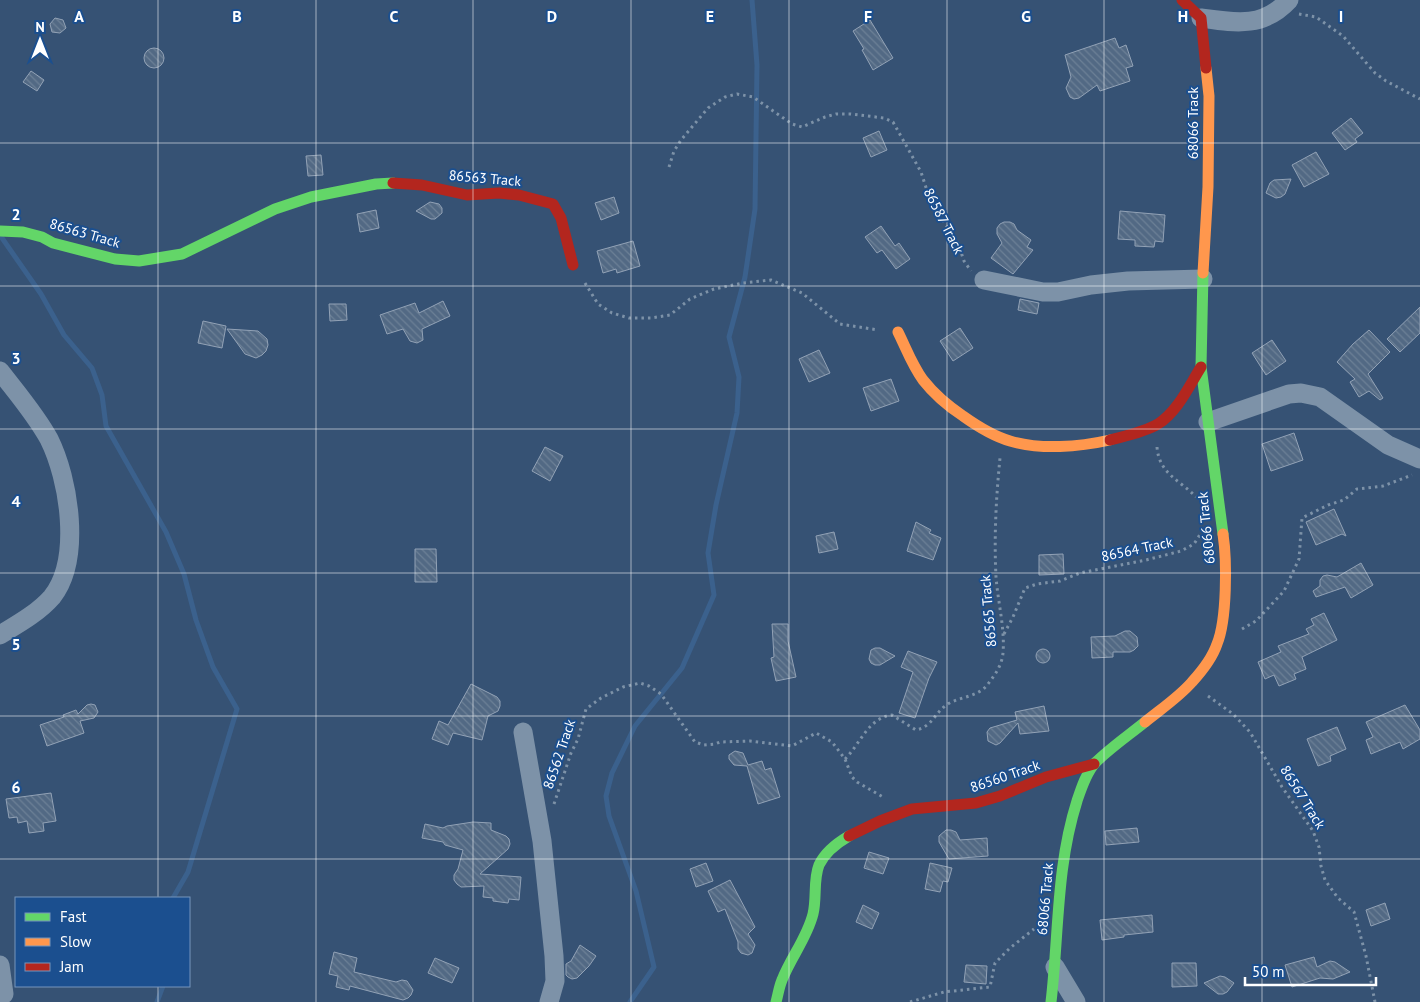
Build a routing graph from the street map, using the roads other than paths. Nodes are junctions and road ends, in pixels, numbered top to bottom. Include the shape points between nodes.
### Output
1 (1182, 0) edge
2 (1293, 7) edge
3 (1201, 18) junction
4 (0, 231) edge
5 (573, 265) road end
6 (1203, 279) junction
7 (984, 280) road end
8 (898, 332) road end
9 (1201, 366) junction
10 (0, 371) edge
11 (1208, 422) junction
12 (1420, 459) edge
13 (0, 635) edge
14 (524, 732) dead end
15 (1094, 764) junction
16 (0, 966) edge
17 (1055, 967) junction
18 (6, 996) edge
19 (549, 1002) edge
20 (776, 1002) edge
21 (1051, 1002) edge
22 (1076, 1002) edge

1 - 3 street
2 - 3 street via 1256,20 1231,22
3 - 6 street, 68066 Track via 1209,96
4 - 5 street, 86563 Track via 23,232 115,259 139,261 182,254 275,209 311,197 376,184 398,183 468,195 519,195 553,204 561,218
6 - 7 street via 1128,281 1058,292 1036,291
6 - 9 street, 68066 Track
8 - 9 street via 915,369 940,398 962,416 1002,438 1020,442 1094,444 1157,424 1170,414
9 - 11 street, 68066 Track
10 - 13 street via 37,421 58,462 65,489 69,546 66,568 52,596 33,614
11 - 12 street via 1289,394 1312,394 1388,445
11 - 15 street, 68066 Track via 1225,547 1224,614 1218,643 1191,684
14 - 19 street via 542,841 554,956 555,981
15 - 17 street, 68066 Track via 1078,795 1064,856 1057,909
15 - 20 street, 86560 Track via 1061,772 976,803 912,809 836,843 816,874 813,914 781,981
16 - 18 street
17 - 21 street, 68066 Track
17 - 22 street

